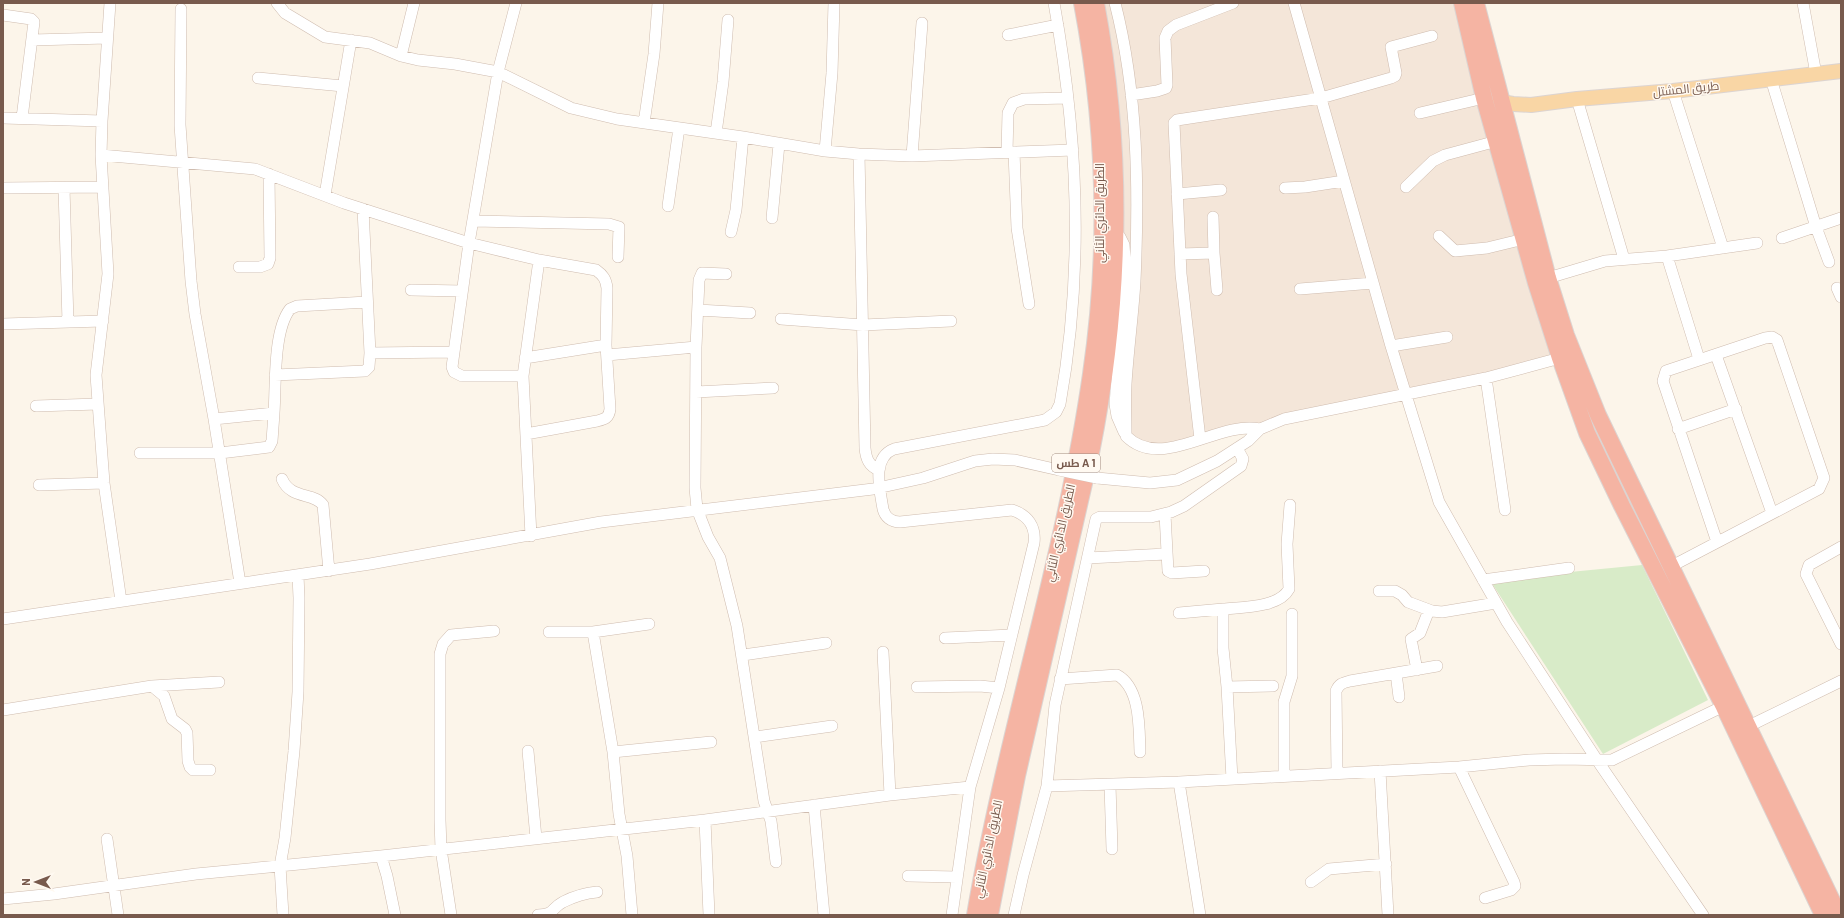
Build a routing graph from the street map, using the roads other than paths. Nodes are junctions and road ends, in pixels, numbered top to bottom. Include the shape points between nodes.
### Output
1 (110, 3) edge
2 (277, 3) edge
3 (414, 3) edge
4 (516, 3) edge
5 (658, 3) edge
6 (834, 3) edge
7 (1054, 3) edge
8 (1082, 3) edge
9 (1096, 3) edge
10 (1115, 3) edge
11 (1233, 3) edge
12 (1294, 3) edge
13 (1462, 3) edge
14 (1476, 3) edge
15 (1804, 3) edge
16 (181, 9) dead end
17 (3, 15) edge
18 (728, 20) dead end
19 (922, 23) dead end
20 (1058, 25) junction
21 (1008, 35) dead end
22 (1432, 36) dead end
23 (107, 38) junction
24 (32, 40) junction
25 (351, 40) junction
26 (401, 56) junction
27 (1841, 71) edge
28 (498, 72) junction
29 (1816, 74) junction
30 (258, 78) dead end
31 (1771, 79) junction
32 (343, 86) junction
33 (1673, 91) junction
34 (1131, 95) junction
35 (1068, 98) junction
36 (1321, 98) junction
37 (1492, 98) junction
38 (1577, 99) junction
39 (1532, 105) junction
40 (1420, 113) dead end
41 (3, 118) edge
42 (22, 118) junction
43 (102, 121) junction
44 (1506, 121) junction
45 (644, 123) junction
46 (680, 128) junction
47 (716, 133) junction
48 (744, 137) junction
49 (1498, 141) junction
50 (779, 144) junction
51 (1073, 150) junction
52 (825, 151) junction
53 (1011, 152) junction
54 (859, 154) junction
55 (101, 155) junction
56 (912, 156) junction
57 (182, 162) junction
58 (269, 174) junction
59 (1344, 181) junction
60 (103, 187) junction
61 (1406, 187) dead end
62 (3, 188) edge
63 (64, 188) junction
64 (1285, 188) dead end
65 (1221, 190) dead end
66 (1177, 194) junction
67 (326, 195) junction
68 (668, 206) dead end
69 (363, 209) junction
70 (1213, 216) dead end
71 (772, 218) dead end
72 (1841, 218) edge
73 (473, 221) junction
74 (1816, 227) junction
75 (731, 232) dead end
76 (1115, 234) junction
77 (1439, 236) dead end
78 (1782, 238) dead end
79 (1524, 239) junction
80 (469, 243) junction
81 (1757, 243) dead end
82 (1723, 248) junction
83 (1214, 253) junction
84 (1180, 254) junction
85 (1667, 256) junction
86 (618, 257) dead end
87 (1624, 259) junction
88 (539, 260) junction
89 (1829, 262) dead end
90 (239, 267) dead end
91 (726, 274) dead end
92 (1548, 278) junction
93 (1373, 283) junction
94 (1300, 289) dead end
95 (411, 290) dead end
96 (1217, 290) dead end
97 (462, 291) junction
98 (367, 302) junction
99 (1029, 304) dead end
100 (698, 310) junction
101 (750, 313) dead end
102 (781, 319) dead end
103 (103, 321) junction
104 (951, 321) dead end
105 (68, 322) junction
106 (3, 324) edge
107 (863, 325) junction
108 (1447, 337) dead end
109 (1391, 346) junction
110 (696, 347) junction
111 (607, 350) junction
112 (453, 352) junction
113 (370, 353) junction
114 (1716, 355) junction
115 (525, 358) junction
116 (1560, 358) junction
117 (1699, 359) junction
118 (275, 375) junction
119 (523, 376) junction
120 (1486, 378) junction
121 (773, 388) dead end
122 (696, 392) junction
123 (1405, 394) junction
124 (98, 404) junction
125 (36, 406) dead end
126 (1736, 409) junction
127 (274, 413) junction
128 (214, 419) junction
129 (1260, 429) junction
130 (1678, 429) junction
131 (526, 434) junction
132 (1126, 436) junction
133 (1200, 439) junction
134 (1237, 448) junction
135 (140, 453) dead end
136 (220, 453) junction
137 (879, 470) junction
138 (282, 480) dead end
139 (104, 482) junction
140 (39, 485) dead end
141 (881, 488) junction
142 (1633, 490) junction
143 (1618, 497) junction
144 (1290, 505) dead end
145 (697, 509) junction
146 (1504, 510) dead end
147 (1772, 513) junction
148 (1165, 514) junction
149 (531, 536) junction
150 (1717, 542) junction
151 (1841, 547) edge
152 (1166, 554) junction
153 (1088, 558) junction
154 (1670, 567) junction
155 (1569, 568) dead end
156 (329, 570) junction
157 (1204, 571) dead end
158 (298, 575) junction
159 (1483, 580) junction
160 (240, 583) junction
161 (1379, 591) dead end
162 (121, 600) junction
163 (1496, 603) junction
164 (1223, 609) junction
165 (1429, 610) junction
166 (1179, 613) dead end
167 (1292, 614) dead end
168 (3, 619) edge
169 (649, 624) dead end
170 (494, 631) dead end
171 (549, 632) dead end
172 (593, 632) junction
173 (1012, 635) junction
174 (945, 638) dead end
175 (826, 643) dead end
176 (1841, 644) edge
177 (883, 652) dead end
178 (743, 655) junction
179 (1437, 666) dead end
180 (1417, 670) junction
181 (1396, 673) junction
182 (1060, 679) junction
183 (1841, 681) edge
184 (219, 682) dead end
185 (152, 686) junction
186 (1274, 686) dead end
187 (917, 687) dead end
188 (1227, 687) junction
189 (999, 688) junction
190 (1399, 697) dead end
191 (1730, 703) junction
192 (3, 710) edge
193 (832, 726) dead end
194 (1742, 729) junction
195 (755, 738) junction
196 (711, 742) dead end
197 (528, 751) dead end
198 (613, 752) junction
199 (1140, 752) dead end
200 (1597, 760) junction
201 (1459, 767) junction
202 (210, 770) dead end
203 (1380, 771) junction
204 (1337, 773) junction
205 (1284, 776) junction
206 (1232, 779) junction
207 (1179, 782) junction
208 (1110, 785) junction
209 (1047, 786) junction
210 (970, 787) junction
211 (890, 794) junction
212 (814, 805) junction
213 (768, 812) junction
214 (705, 820) junction
215 (622, 830) junction
216 (536, 838) junction
217 (107, 839) dead end
218 (441, 849) junction
219 (1112, 849) dead end
220 (381, 856) junction
221 (776, 862) dead end
222 (1386, 864) junction
223 (280, 866) junction
224 (908, 876) dead end
225 (957, 877) junction
226 (1311, 882) dead end
227 (114, 885) junction
228 (597, 892) dead end
229 (1485, 898) dead end
230 (3, 899) edge
231 (118, 915) edge
232 (283, 915) edge
233 (395, 915) edge
234 (451, 915) edge
235 (538, 915) edge
236 (632, 915) edge
237 (709, 915) edge
238 (824, 915) edge
239 (952, 915) edge
240 (975, 915) edge
241 (990, 915) edge
242 (1014, 915) edge
243 (1200, 915) edge
244 (1388, 915) edge
245 (1703, 915) edge
246 (1823, 915) edge
247 (1839, 915) edge

1 - 23 street
2 - 25 street via 285,13 325,37
3 - 26 street
4 - 28 street
5 - 45 street
6 - 52 street via 832,73
7 - 20 street
8 - 240 highway, الطريق الدائري الثاني / طس A 1 via 1095,85 1101,191 1100,292 1092,371 1076,464 991,834
9 - 76 highway, الطريق الدائري الثاني / طس A 1 via 1106,57 1112,114
10 - 34 street
11 - 34 street via 1171,28 1165,38 1166,88 1157,92
12 - 36 street
13 - 37 highway
14 - 37 highway
15 - 29 street
16 - 57 street
17 - 24 street via 33,20
18 - 47 street
19 - 56 street
20 - 21 street
20 - 35 street
22 - 36 street via 1391,47 1396,73 1394,77
23 - 24 street
23 - 43 street
24 - 42 street
25 - 26 street via 370,43
25 - 32 street
26 - 28 street
27 - 29 main road, طريق المشتل
28 - 45 street via 571,108
28 - 73 street
29 - 31 main road, طريق المشتل
30 - 32 street
31 - 33 main road, طريق المشتل
31 - 74 street
32 - 67 street
33 - 38 main road, طريق المشتل
33 - 82 street
34 - 132 street via 1137,220 1135,282 1126,383
35 - 51 street
35 - 53 street via 1024,99 1013,103 1008,112
36 - 59 street
36 - 66 street via 1174,121
37 - 39 main road, طريق المشتل via 1507,103
37 - 40 street
37 - 44 highway
37 - 49 highway
38 - 39 main road, طريق المشتل
38 - 87 street
39 - 44 main road, طريق المشتل via 1516,111
41 - 42 street
42 - 43 street
43 - 55 street
44 - 92 highway
45 - 46 street
46 - 47 street
46 - 68 street
47 - 48 street
48 - 50 street
48 - 75 street
49 - 61 street via 1432,161
49 - 79 highway
50 - 52 street
50 - 71 street
51 - 53 street
51 - 137 street via 1075,235 1072,294 1058,408 1052,415 1040,421 894,449 883,457
52 - 54 street
53 - 56 street
53 - 99 street
54 - 56 street
54 - 107 street
55 - 57 street
55 - 60 street
57 - 58 street via 241,167
57 - 128 street via 195,314
58 - 67 street
58 - 90 street via 270,258 268,264 260,267
59 - 64 street
59 - 93 street
60 - 63 street
60 - 103 street via 108,274
62 - 63 street
63 - 105 street
65 - 66 street
66 - 84 street
67 - 69 street
69 - 80 street
69 - 98 street
70 - 83 street
72 - 74 street
73 - 80 street
73 - 86 street via 609,224 619,227
74 - 78 street
74 - 89 street
76 - 132 street via 1120,236 1124,245 1126,273 1115,404
76 - 241 highway, الطريق الدائري الثاني / طس A 1 via 1113,298 1097,422 1018,776
77 - 79 street via 1455,251 1487,248
79 - 116 highway
80 - 88 street
80 - 97 street
81 - 82 street
82 - 85 street
83 - 84 street
83 - 96 street
84 - 133 street
85 - 87 street
85 - 117 street
87 - 92 street via 1605,261
88 - 111 street via 596,270 602,274 607,288
88 - 115 street
91 - 100 street via 706,273 700,276
92 - 142 highway via 1566,335 1598,415
93 - 94 street
93 - 109 street
95 - 97 street
97 - 112 street
98 - 113 street
98 - 118 street via 297,306 290,309 282,324
100 - 101 street
100 - 110 street
102 - 107 street
103 - 105 street
103 - 124 street via 96,375
104 - 107 street
105 - 106 street
107 - 137 street via 866,453 870,463
108 - 109 street
109 - 123 street
110 - 111 street
110 - 122 street
111 - 115 street
111 - 131 street via 610,409 607,418
112 - 113 street
112 - 119 street via 452,367 458,375
113 - 118 street via 369,367 365,371
114 - 117 street
114 - 126 street
114 - 147 street via 1764,338 1777,340 1823,481 1819,489
115 - 119 street
116 - 120 street
116 - 143 highway via 1588,432
117 - 130 street via 1666,371 1663,376
118 - 127 street
119 - 131 street
120 - 123 street
120 - 146 street
121 - 122 street
122 - 145 street
123 - 129 street via 1284,419
123 - 159 street via 1439,502
124 - 125 street
124 - 139 street
126 - 130 street
126 - 147 street
127 - 128 street
127 - 136 street via 272,441 269,447
128 - 136 street
129 - 133 street via 1236,428
129 - 134 street
130 - 150 street
131 - 149 street
132 - 133 street via 1139,445 1153,448 1179,446
134 - 141 street, bridge via 1202,469 1177,480 1150,483 1097,478 1015,460 993,459 975,461
134 - 148 street via 1243,459 1240,466 1184,506
135 - 136 street
136 - 160 street
137 - 141 street
138 - 156 street via 288,489 323,505
139 - 140 street
139 - 162 street
141 - 145 street
141 - 173 street via 884,512 888,518 896,522 1007,510 1022,514 1029,520 1035,538
142 - 143 highway
142 - 154 highway
143 - 191 highway
144 - 164 street via 1287,544 1288,589 1285,596 1267,604
145 - 149 street via 601,522
145 - 178 street via 722,565
147 - 150 street
148 - 152 street
148 - 153 street via 1151,517 1097,518
149 - 156 street
150 - 154 street
151 - 176 street via 1809,565 1806,574
152 - 153 street
152 - 157 street via 1167,570 1170,573
153 - 182 street
154 - 191 highway
155 - 159 street
156 - 158 street
158 - 160 street
158 - 223 street via 298,692 285,838
159 - 163 street
160 - 162 street
161 - 165 street via 1395,591 1408,602
162 - 168 street
163 - 165 street via 1442,612
163 - 200 street
164 - 166 street
164 - 188 street
165 - 180 street via 1420,633 1411,639
167 - 205 street via 1292,676 1284,702
169 - 172 street
170 - 218 street via 451,635 443,644 440,654
171 - 172 street
172 - 198 street
173 - 174 street
173 - 189 street
175 - 178 street
177 - 211 street
178 - 195 street
179 - 180 street
180 - 181 street
181 - 190 street
181 - 204 street via 1350,681 1338,686
182 - 199 street via 1117,674 1121,676 1138,705
182 - 209 street via 1052,728
183 - 194 street
184 - 185 street
185 - 192 street
185 - 202 street via 164,696 172,719 187,733 190,767 193,770
186 - 188 street
187 - 189 street
188 - 206 street
189 - 210 street
191 - 194 highway
191 - 200 street via 1616,759
193 - 195 street
194 - 246 highway
194 - 247 highway
195 - 213 street via 764,801
196 - 198 street
197 - 216 street
198 - 215 street
200 - 201 street via 1564,758
200 - 245 street
201 - 203 street
201 - 229 street via 1515,886 1511,890
203 - 204 street
203 - 222 street
204 - 205 street
205 - 206 street
206 - 207 street
207 - 208 street
207 - 243 street
208 - 209 street
208 - 219 street
209 - 242 street
210 - 211 street
210 - 225 street
211 - 212 street
212 - 213 street
212 - 238 street
213 - 214 street
213 - 221 street
214 - 215 street
214 - 237 street
215 - 216 street
215 - 236 street via 626,844
216 - 218 street
217 - 227 street
218 - 220 street
218 - 234 street
220 - 223 street
220 - 233 street
222 - 226 street via 1329,869
222 - 244 street
223 - 227 street
223 - 232 street
224 - 225 street
225 - 239 street
227 - 230 street
227 - 231 street
228 - 235 street via 563,902 551,914

